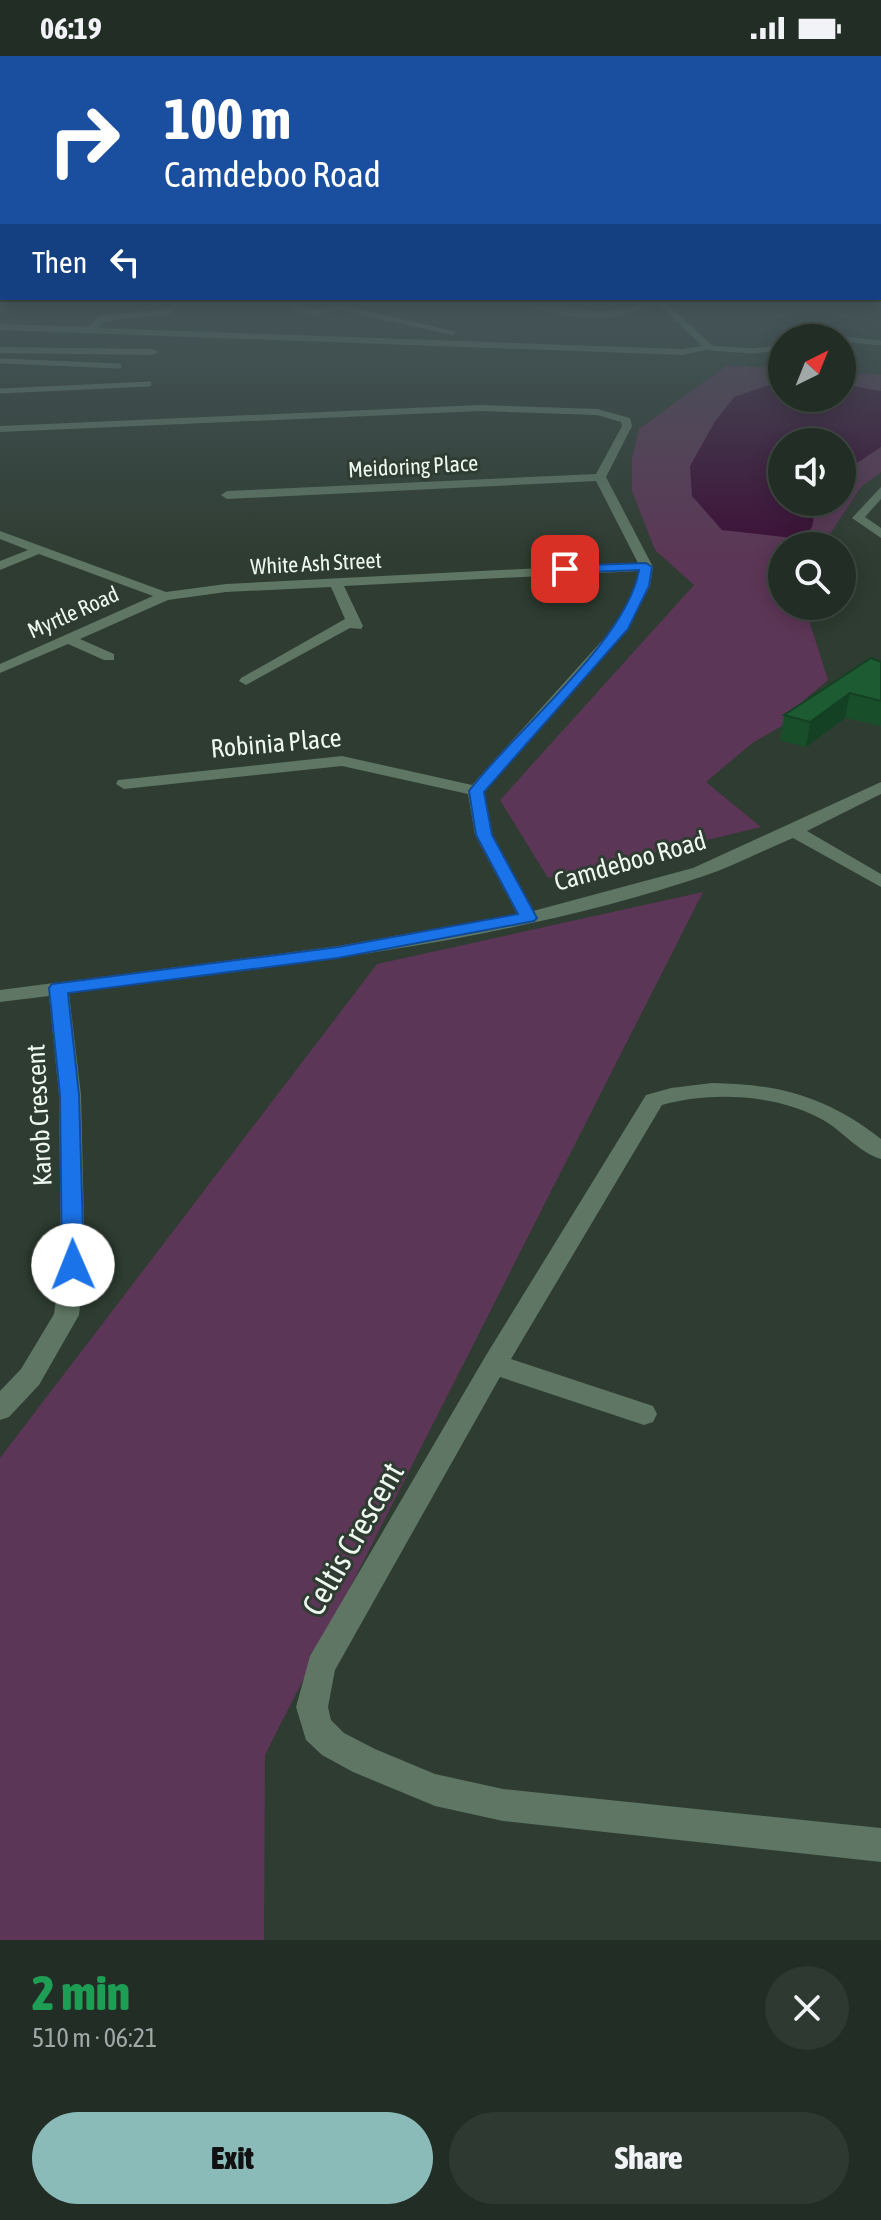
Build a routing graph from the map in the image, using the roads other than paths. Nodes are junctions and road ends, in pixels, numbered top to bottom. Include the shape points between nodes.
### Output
1 (87, 387) edge
2 (0, 391) edge
3 (0, 429) edge
4 (600, 477) junction
5 (881, 491) edge
6 (227, 495) dead end
7 (881, 534) edge
8 (0, 535) edge
9 (19, 542) junction
10 (40, 549) junction
11 (0, 551) edge
12 (0, 566) edge
13 (646, 567) junction
14 (335, 582) junction
15 (165, 596) junction
16 (68, 639) junction
17 (109, 657) dead end
18 (0, 669) edge
19 (246, 681) dead end
20 (124, 784) dead end
21 (881, 787) edge
22 (476, 791) junction
23 (794, 831) junction
24 (881, 882) edge
25 (528, 918) junction
26 (58, 988) junction
27 (0, 996) edge
28 (881, 1151) edge
29 (494, 1364) junction
30 (0, 1409) edge
31 (644, 1414) dead end
32 (881, 1845) edge

1 - 2 lane
3 - 4 street via 480,408 597,412 620,417 627,426
4 - 6 street, Meidoring Place
4 - 13 street
5 - 7 street via 858,518
8 - 9 street
9 - 10 street
9 - 11 street
10 - 12 street
10 - 15 street
13 - 14 street, White Ash Street
13 - 22 street via 643,586 623,626
14 - 15 street, White Ash Street
14 - 19 street via 355,623
15 - 16 street, Myrtle Road
16 - 17 street
16 - 18 street, Myrtle Road
20 - 22 street, Robinia Place via 342,761
21 - 23 street, Camdeboo Road
22 - 25 street via 484,835
23 - 24 street
23 - 25 street, Camdeboo Road via 699,872
25 - 26 street, Camdeboo Road via 338,952
26 - 27 street, Camdeboo Road
26 - 30 street, Karob Crescent via 70,1095 73,1265 68,1303 30,1377
28 - 29 street, Celtis Crescent via 825,1112 782,1097 675,1092 654,1100
29 - 31 street
29 - 32 street, Celtis Crescent via 321,1666 312,1707 317,1729 364,1761 435,1790 503,1805

